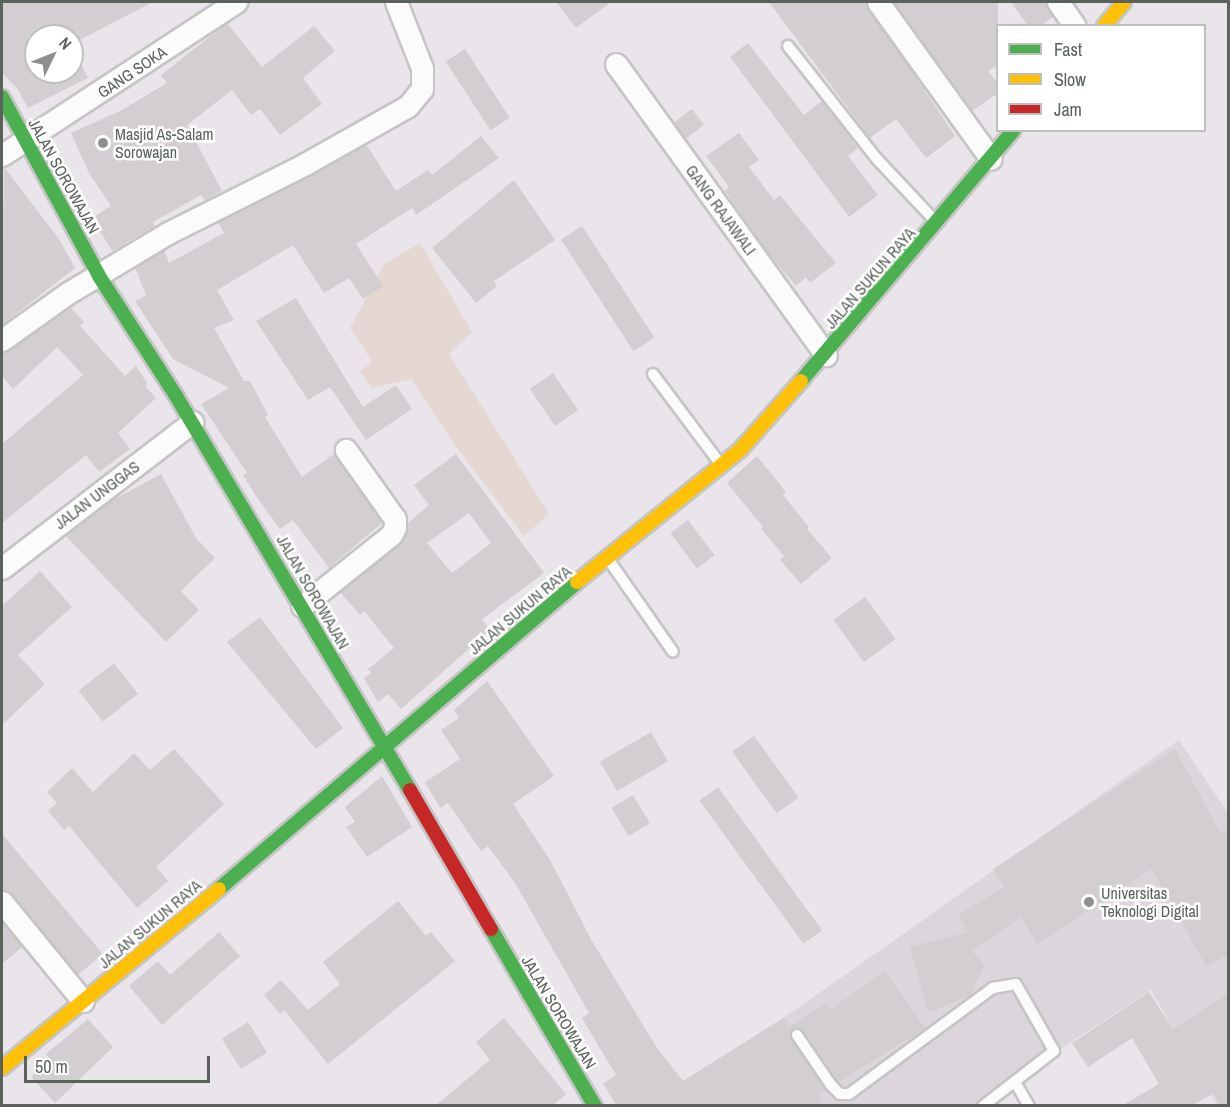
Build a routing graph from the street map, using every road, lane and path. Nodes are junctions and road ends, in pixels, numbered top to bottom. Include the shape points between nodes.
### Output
1 (236, 2) edge
2 (396, 2) edge
3 (878, 2) edge
4 (1058, 2) edge
5 (1124, 2) edge
6 (1074, 24) edge
7 (1106, 24) edge
8 (788, 46) dead end
9 (616, 64) dead end
10 (2, 97) edge
11 (1012, 132) edge
12 (27, 140) junction
13 (2, 155) edge
14 (991, 159) junction
15 (938, 224) junction
16 (99, 276) junction
17 (2, 340) edge
18 (826, 355) junction
19 (653, 374) dead end
20 (192, 422) junction
21 (346, 450) dead end
22 (722, 466) junction
23 (608, 559) junction
24 (2, 568) edge
25 (302, 606) junction
26 (673, 652) dead end
27 (385, 749) junction
28 (2, 902) edge
29 (83, 1001) junction
30 (797, 1035) dead end
31 (2, 1068) edge
32 (1015, 1082) junction
33 (595, 1106) edge
34 (982, 1106) edge
35 (1029, 1106) edge

1 - 12 street, GANG SOKA
2 - 16 street via 422,68 422,90 408,106 305,164 168,233
3 - 14 street
4 - 6 street
5 - 7 street
8 - 15 lane via 876,158
9 - 18 street, GANG RAJAWALI
10 - 12 street, JALAN SOROWAJAN
11 - 14 street, JALAN SUKUN RAYA
12 - 13 street, GANG SOKA
12 - 16 street, JALAN SOROWAJAN
14 - 15 street, JALAN SUKUN RAYA
15 - 18 street, JALAN SUKUN RAYA
16 - 17 street
16 - 20 street, JALAN SOROWAJAN
18 - 22 street, JALAN SUKUN RAYA
19 - 22 lane
20 - 24 street, JALAN UNGGAS
20 - 25 street, JALAN SOROWAJAN
21 - 25 street via 395,519 395,527 391,535
22 - 23 street, JALAN SUKUN RAYA
23 - 26 lane
23 - 27 street, JALAN SUKUN RAYA via 503,643
25 - 27 street, JALAN SOROWAJAN
27 - 29 street, JALAN SUKUN RAYA
27 - 33 street, JALAN SOROWAJAN
28 - 29 street
29 - 31 street, JALAN SUKUN RAYA
30 - 32 lane via 831,1085 840,1094 849,1094 993,988 1016,984 1054,1051
32 - 34 lane
32 - 35 lane

